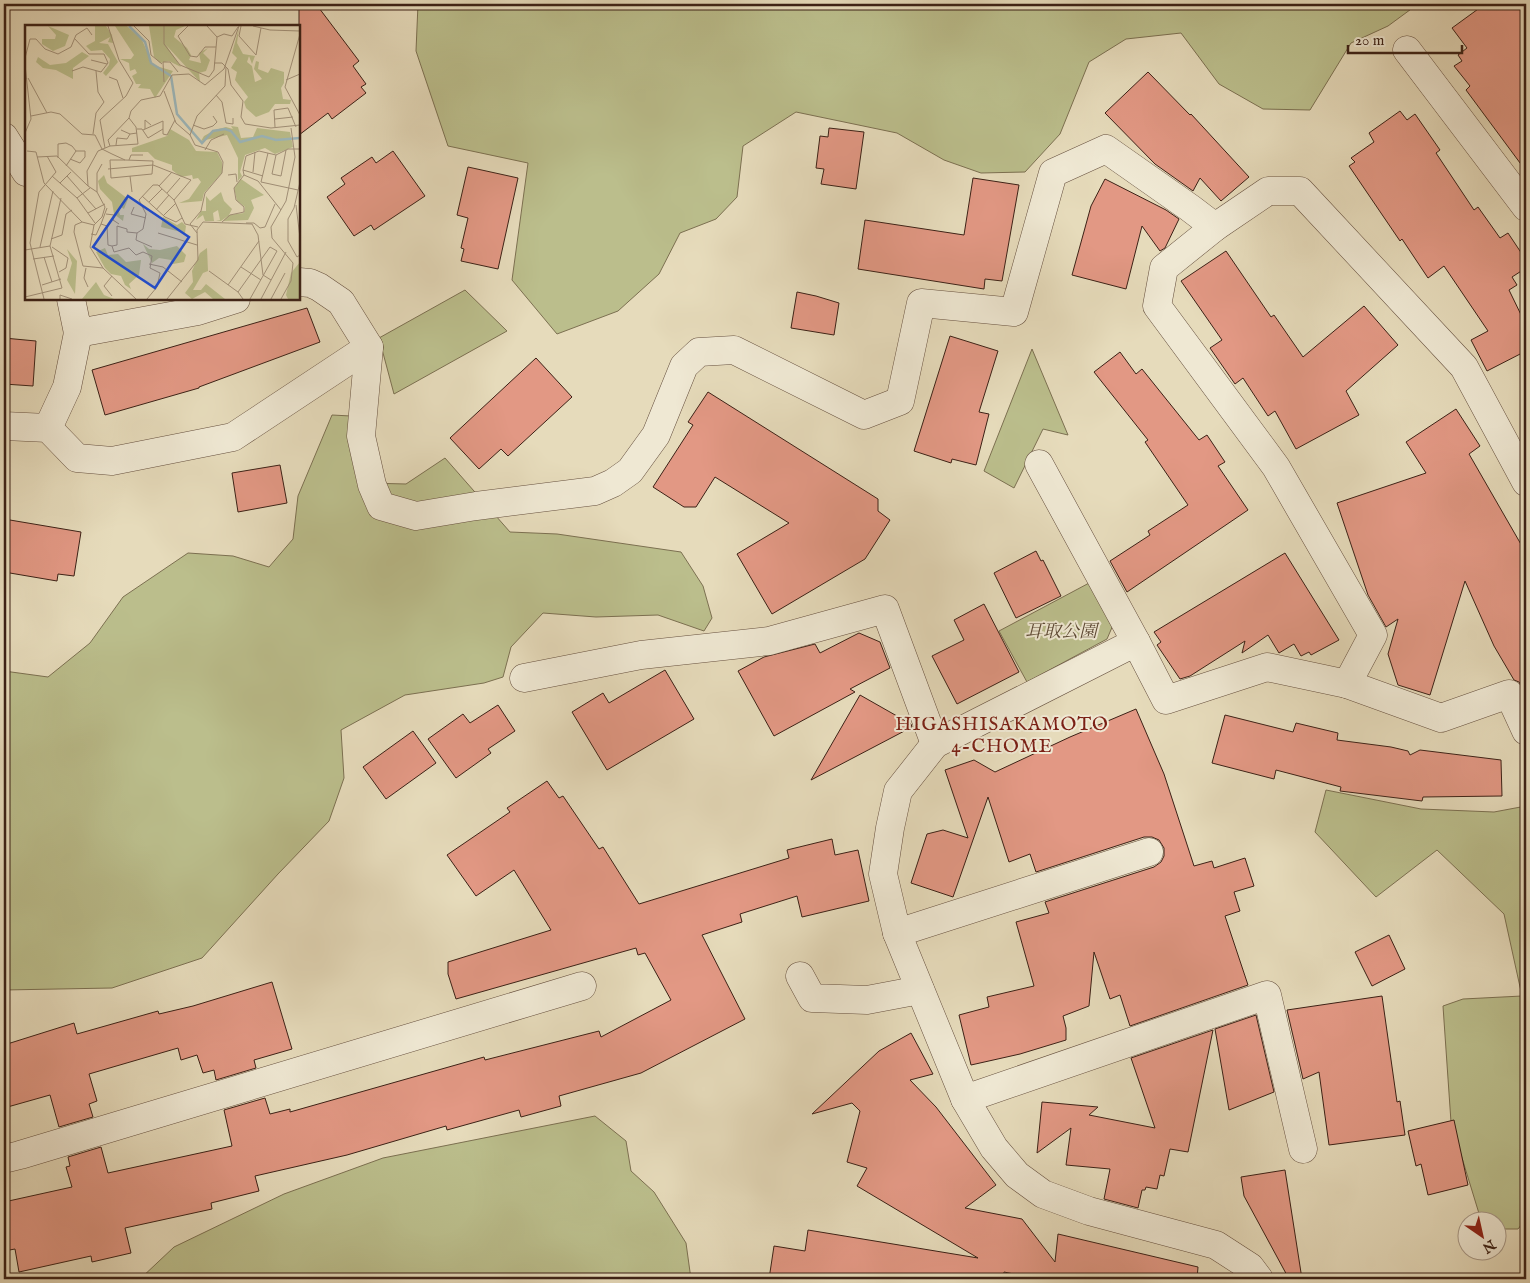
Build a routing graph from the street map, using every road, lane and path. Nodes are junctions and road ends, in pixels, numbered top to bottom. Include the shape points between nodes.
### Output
1 (1407, 50) dead end
2 (4, 137) edge
3 (25, 170) edge
4 (1526, 207) edge
5 (1215, 227) junction
6 (300, 282) edge
7 (70, 300) edge
8 (233, 300) edge
9 (78, 333) junction
10 (368, 347) junction
11 (4, 426) edge
12 (48, 428) junction
13 (1039, 464) dead end
14 (1526, 482) edge
15 (1136, 642) junction
16 (524, 678) dead end
17 (1347, 684) junction
18 (1526, 731) edge
19 (935, 744) junction
20 (1149, 852) dead end
21 (897, 933) junction
22 (800, 976) dead end
23 (582, 986) dead end
24 (920, 990) junction
25 (965, 1099) junction
26 (1303, 1149) dead end
27 (4, 1159) edge
28 (1258, 1279) edge

1 - 4 street
2 - 3 street
5 - 10 street via 1106,150 1053,173 1014,312 921,302 900,401 864,416 734,350 699,352 684,366 656,435 630,471 613,484 595,491 416,516 381,506 372,485 361,436
5 - 14 street via 1268,191 1300,191 1464,367
5 - 17 street via 1164,268 1157,306 1276,467 1373,635
6 - 10 street via 320,287 341,302
7 - 9 street
8 - 9 street via 198,311
9 - 12 street via 67,387
10 - 12 street via 233,437 112,461 77,458
11 - 12 street
13 - 15 street
15 - 17 street via 1166,700 1267,667
15 - 19 street
16 - 19 street via 640,655 768,641 884,609
17 - 18 street via 1441,718 1510,694
19 - 21 street via 898,791 890,828 884,874
20 - 21 street
21 - 24 street
22 - 24 street via 812,998 866,1000
23 - 27 street
24 - 25 street
25 - 26 street via 1267,995
25 - 28 street via 994,1148 1017,1176 1044,1194 1089,1211 1216,1245 1250,1267

